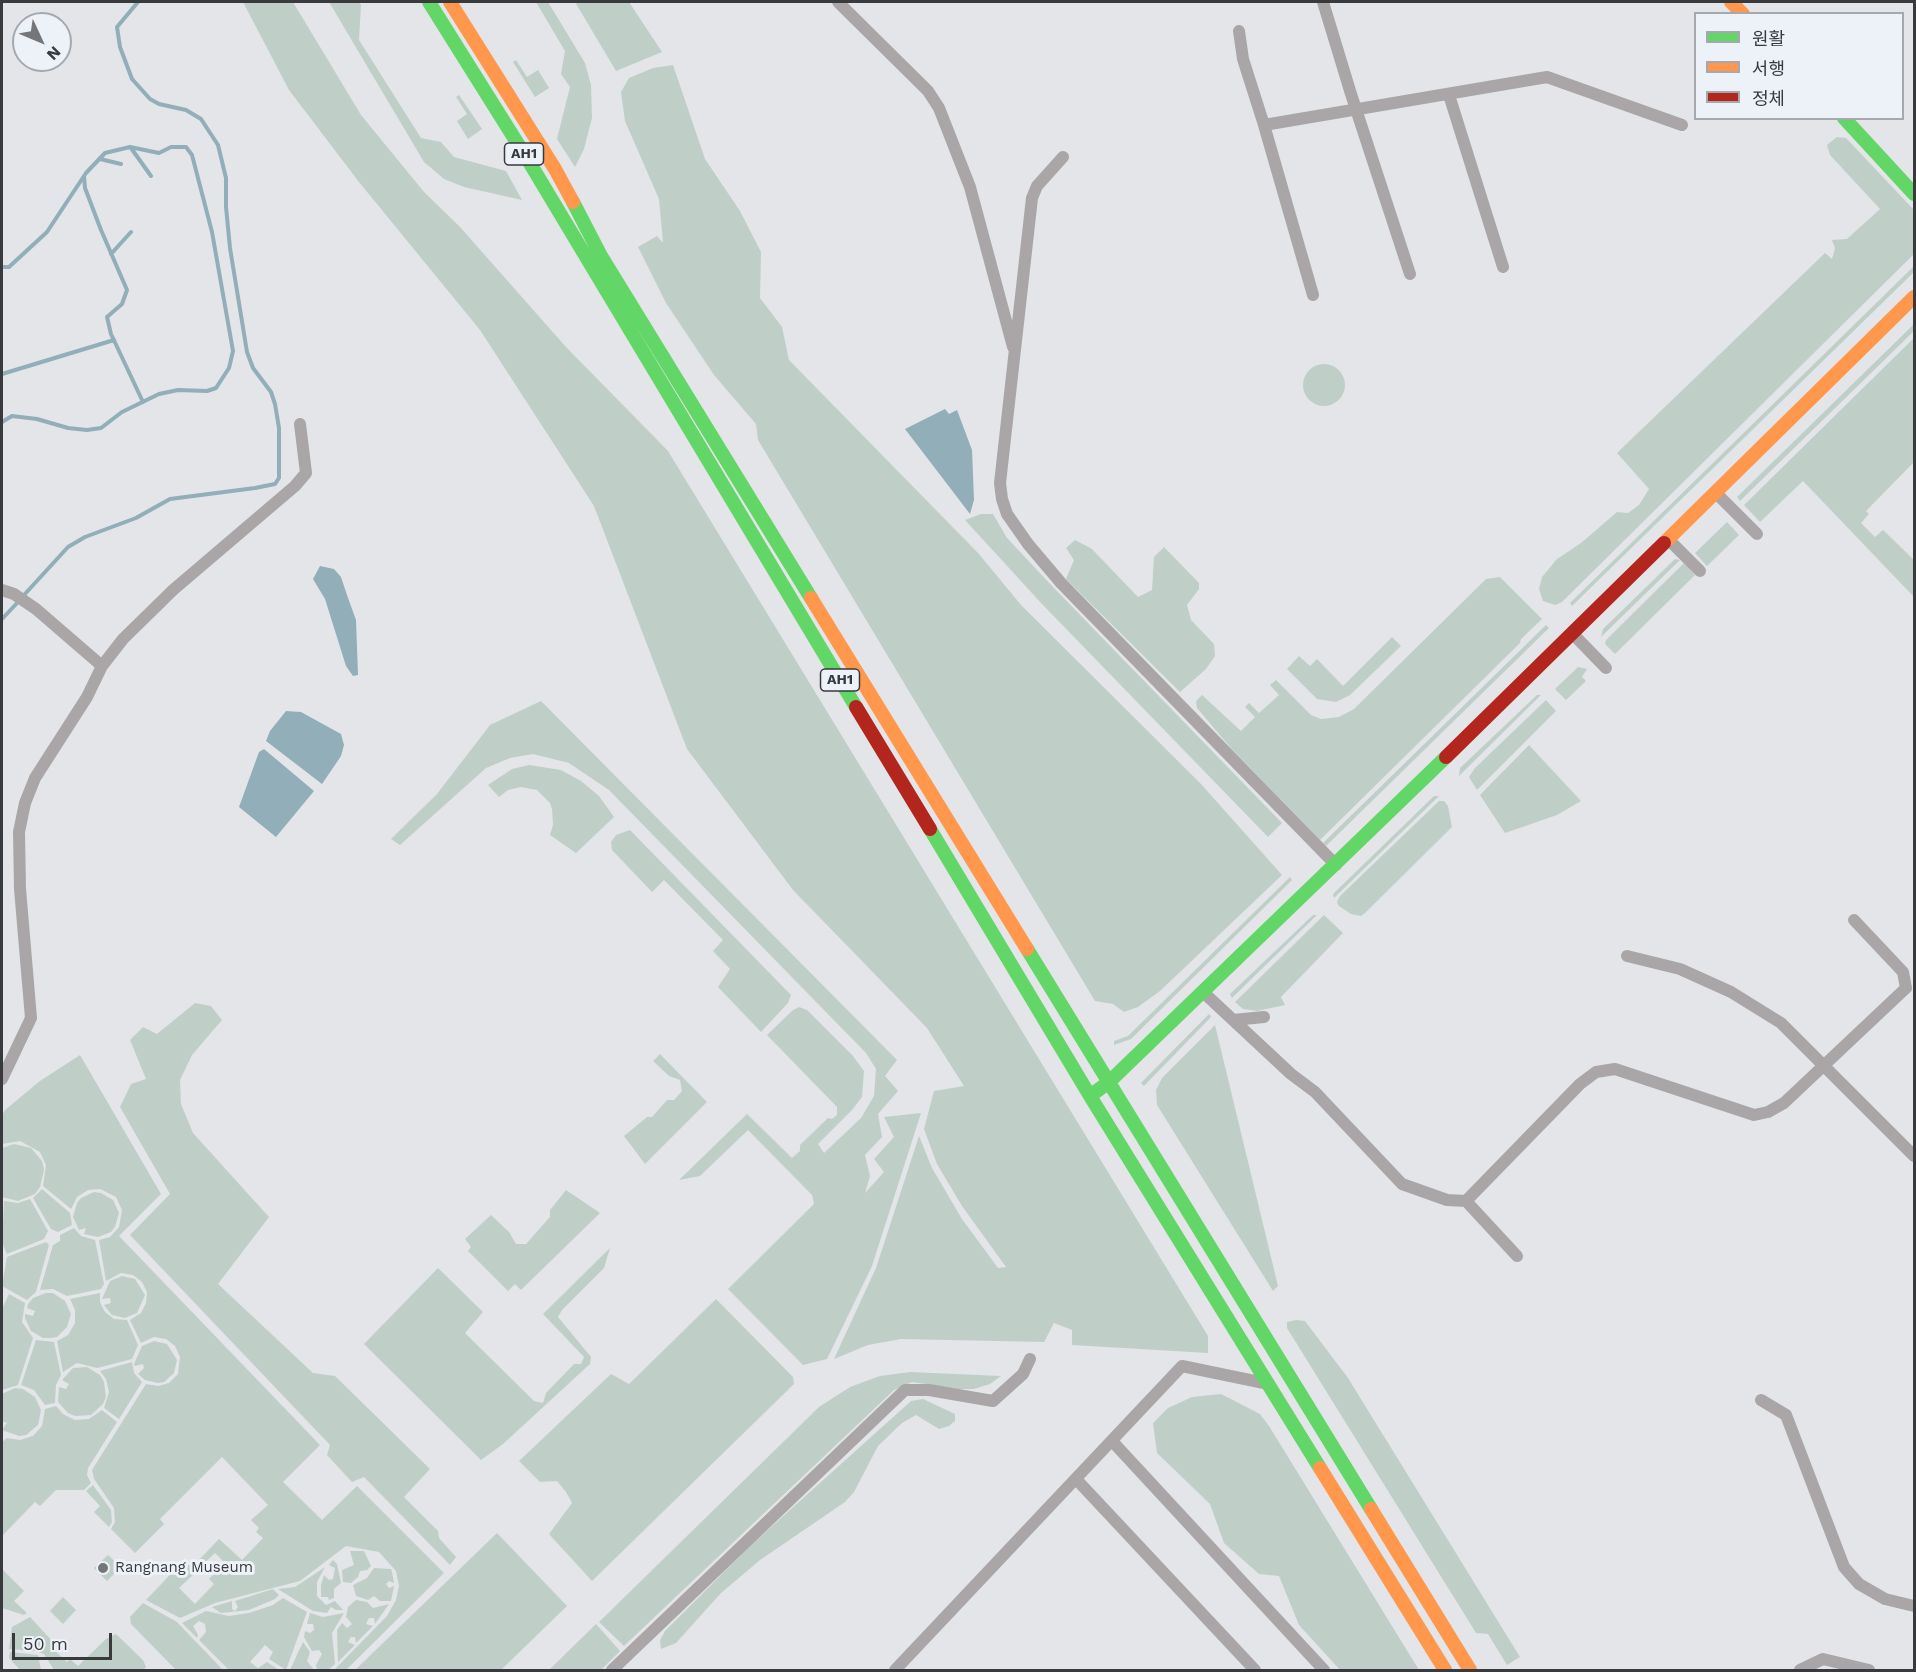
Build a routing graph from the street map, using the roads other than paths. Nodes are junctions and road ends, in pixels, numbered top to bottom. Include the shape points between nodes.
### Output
1 (429, 2) edge
2 (450, 2) edge
3 (838, 2) edge
4 (1323, 2) edge
5 (1239, 31) dead end
6 (1449, 95) junction
7 (1356, 109) junction
8 (1846, 120) edge
9 (1264, 125) junction
10 (1682, 125) dead end
11 (1063, 157) dead end
12 (1914, 194) edge
13 (1503, 267) dead end
14 (1410, 274) dead end
15 (1313, 295) dead end
16 (1914, 297) edge
17 (1015, 357) junction
18 (300, 424) dead end
19 (1715, 492) junction
20 (1757, 534) dead end
21 (1668, 539) junction
22 (1700, 571) dead end
23 (2, 590) edge
24 (1572, 633) junction
25 (102, 666) junction
26 (1606, 668) dead end
27 (1336, 865) junction
28 (1854, 920) dead end
29 (1627, 956) dead end
30 (1203, 992) junction
31 (1264, 1017) dead end
32 (1233, 1020) junction
33 (1822, 1066) junction
34 (2, 1079) edge
35 (1109, 1082) junction
36 (1090, 1096) junction
37 (1914, 1156) edge
38 (1466, 1201) junction
39 (1517, 1256) dead end
40 (1030, 1359) dead end
41 (1288, 1373) junction
42 (1268, 1384) junction
43 (1761, 1400) dead end
44 (1112, 1442) junction
45 (1076, 1479) junction
46 (1914, 1606) edge
47 (612, 1671) edge
48 (896, 1671) edge
49 (1255, 1671) edge
50 (1324, 1671) edge
51 (1445, 1671) edge
52 (1470, 1671) edge
53 (1800, 1671) edge
54 (1869, 1671) edge

1 - 36 main road, AH1
2 - 35 main road, AH1 via 555,169 601,256
3 - 17 street via 928,91 939,108 970,187
4 - 7 street
5 - 9 street via 1243,59
6 - 7 street
6 - 10 street via 1547,77
6 - 13 street
7 - 9 street
7 - 14 street
8 - 12 main road
9 - 15 street
11 - 17 street via 1036,186 1032,198
16 - 19 main road
17 - 27 street via 1000,483 1007,514 1061,583
18 - 25 street via 306,473 173,590 123,639
19 - 20 street
19 - 21 main road
21 - 22 street
21 - 24 main road
23 - 25 street via 36,609
24 - 26 street
24 - 27 main road
25 - 34 street via 25,803 19,832 20,889 32,1018
27 - 30 main road
28 - 33 street via 1903,972 1906,988
29 - 33 street via 1680,969 1731,992 1781,1023
30 - 32 street
30 - 35 main road
31 - 32 street
32 - 38 street via 1315,1092 1402,1184 1447,1200
33 - 37 street
33 - 38 street via 1784,1103 1754,1114 1615,1069 1596,1072
35 - 36 main road
35 - 41 main road
36 - 42 main road
38 - 39 street
40 - 47 street via 1023,1374 993,1401 929,1390 904,1390
41 - 42 street
41 - 52 main road
42 - 44 street via 1182,1366
42 - 51 main road
43 - 46 street via 1786,1415 1844,1567 1859,1584
44 - 45 street
44 - 50 street
45 - 48 street
45 - 49 street
53 - 54 street via 1823,1659

